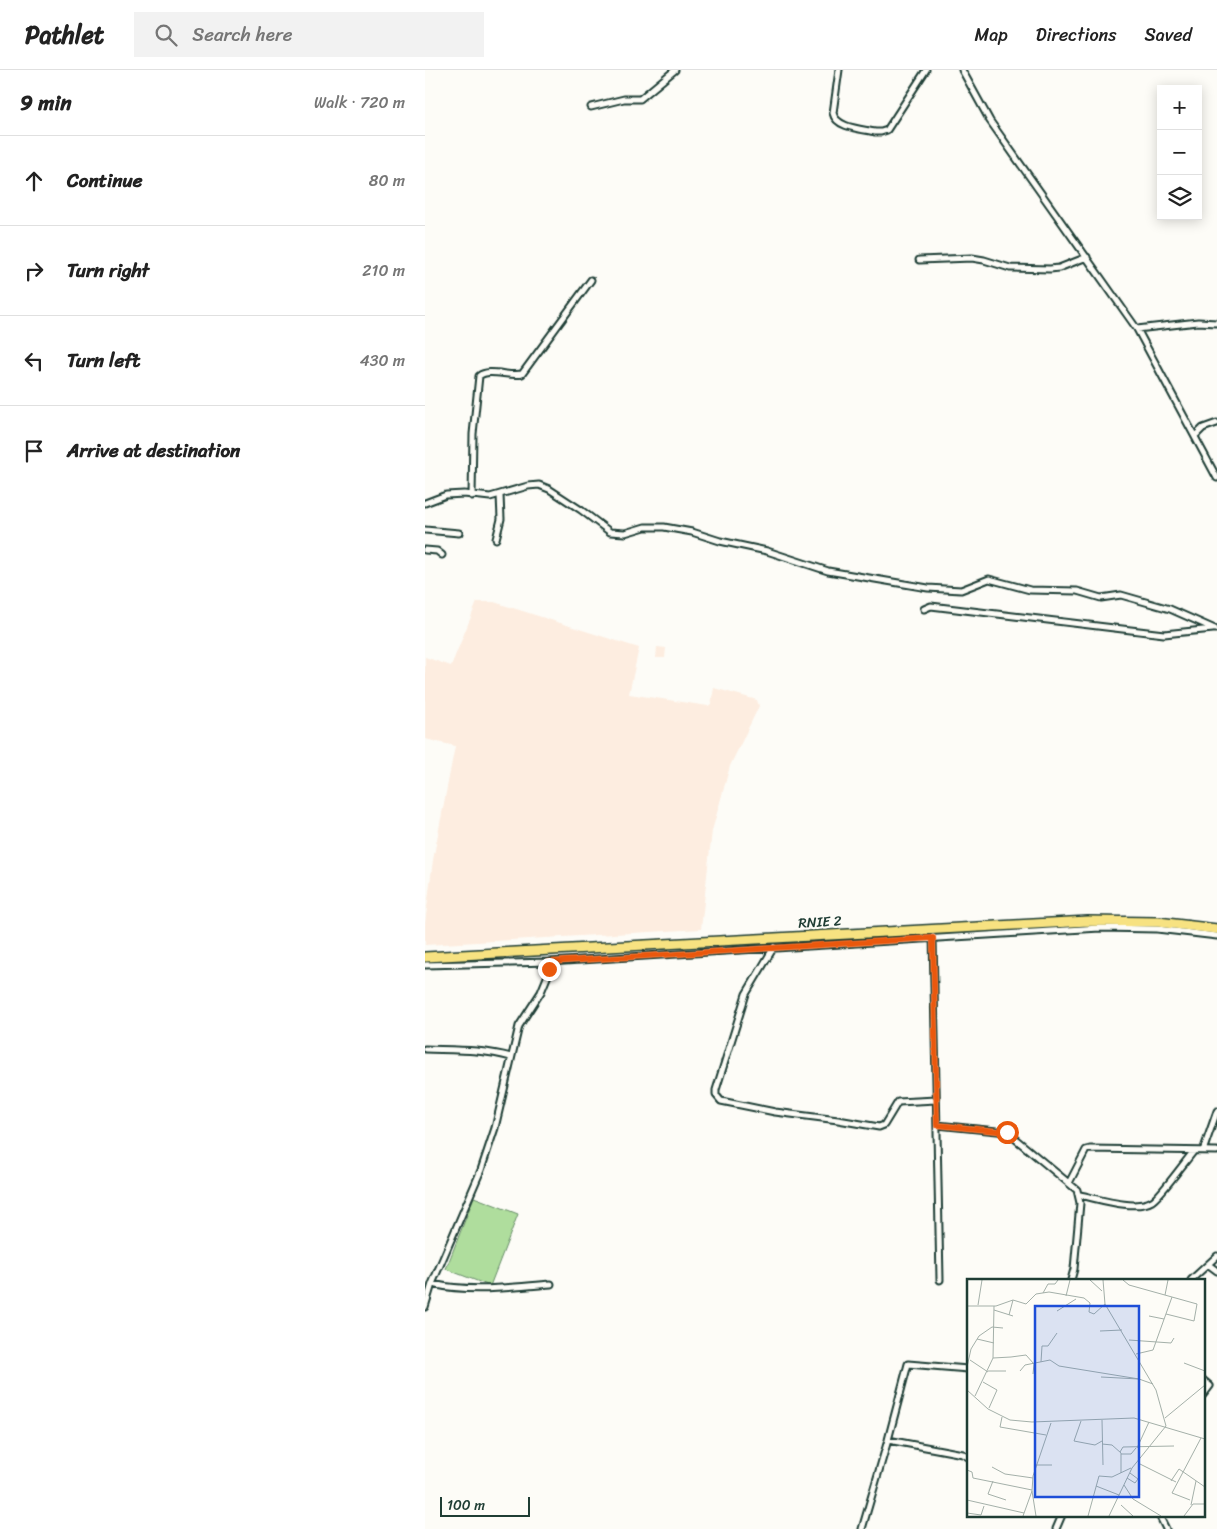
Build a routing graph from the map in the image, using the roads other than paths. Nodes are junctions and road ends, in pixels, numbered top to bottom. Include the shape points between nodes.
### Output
1 (675, 70) edge
2 (839, 70) edge
3 (926, 70) edge
4 (962, 70) edge
5 (591, 107) dead end
6 (1087, 257) junction
7 (919, 260) dead end
8 (591, 280) dead end
9 (1217, 323) edge
10 (1137, 329) junction
11 (1217, 424) edge
12 (1195, 436) junction
13 (1217, 478) edge
14 (500, 495) junction
15 (472, 496) junction
16 (425, 503) edge
17 (425, 530) edge
18 (459, 532) dead end
19 (496, 539) dead end
20 (425, 550) edge
21 (442, 555) dead end
22 (924, 609) dead end
23 (1216, 629) edge
24 (1217, 929) edge
25 (933, 933) junction
26 (1217, 936) edge
27 (779, 938) junction
28 (774, 948) junction
29 (425, 957) edge
30 (549, 962) junction
31 (425, 965) edge
32 (425, 1049) edge
33 (511, 1057) junction
34 (937, 1100) junction
35 (1217, 1111) edge
36 (937, 1125) junction
37 (1194, 1150) junction
38 (1203, 1151) junction
39 (1217, 1151) edge
40 (1069, 1183) junction
41 (1080, 1195) junction
42 (1217, 1256) edge
43 (1209, 1265) junction
44 (1217, 1271) edge
45 (1071, 1279) edge
46 (1192, 1279) edge
47 (940, 1280) dead end
48 (432, 1284) junction
49 (551, 1284) dead end
50 (425, 1306) edge
51 (967, 1369) edge
52 (1205, 1382) edge
53 (1205, 1392) edge
54 (889, 1440) junction
55 (967, 1456) edge
56 (1062, 1516) edge
57 (1160, 1516) edge
58 (862, 1529) edge
59 (1056, 1529) edge
60 (1166, 1529) edge

1 - 5 street via 640,99 624,99
2 - 3 street via 834,118 839,123 875,132 887,130
4 - 6 street via 991,121
6 - 7 street via 1049,269 1010,268 972,258
6 - 10 street
8 - 15 street via 523,374 483,373 479,376 473,434
9 - 10 street
10 - 12 street
11 - 12 street via 1203,428
12 - 13 street
14 - 15 street
14 - 19 street via 501,519
14 - 23 street via 539,485 610,532 664,527 767,551 828,571 929,588 961,590 989,579 1030,590 1077,591 1101,598 1121,594 1170,609
15 - 16 street via 446,495
17 - 18 street
20 - 21 street
22 - 23 street via 931,606 1164,634
24 - 25 highway, RNIE 2 / RNIE 2 via 1116,920
25 - 26 street via 1100,928 1157,929
25 - 27 highway, RNIE 2 / RNIE 2
25 - 28 street
25 - 34 street
27 - 28 street
27 - 29 highway, RNIE 2 / RNIE 2
28 - 30 street
28 - 34 street via 746,994 716,1090 717,1098 775,1112 879,1127 898,1102
30 - 31 street
30 - 33 street via 541,992 519,1026
32 - 33 street via 496,1052
33 - 48 street via 495,1128 481,1170
34 - 36 street
35 - 38 street
36 - 40 street via 1007,1132
36 - 47 street
37 - 38 street
37 - 40 street via 1090,1148
37 - 41 street via 1153,1201 1131,1205
38 - 39 street
40 - 41 street
41 - 45 street
42 - 43 street
43 - 44 street
43 - 46 street
48 - 49 street via 489,1289
48 - 50 street
51 - 54 street via 908,1364
52 - 53 street via 1210,1386
54 - 55 street
54 - 58 street
56 - 59 street
57 - 60 street

